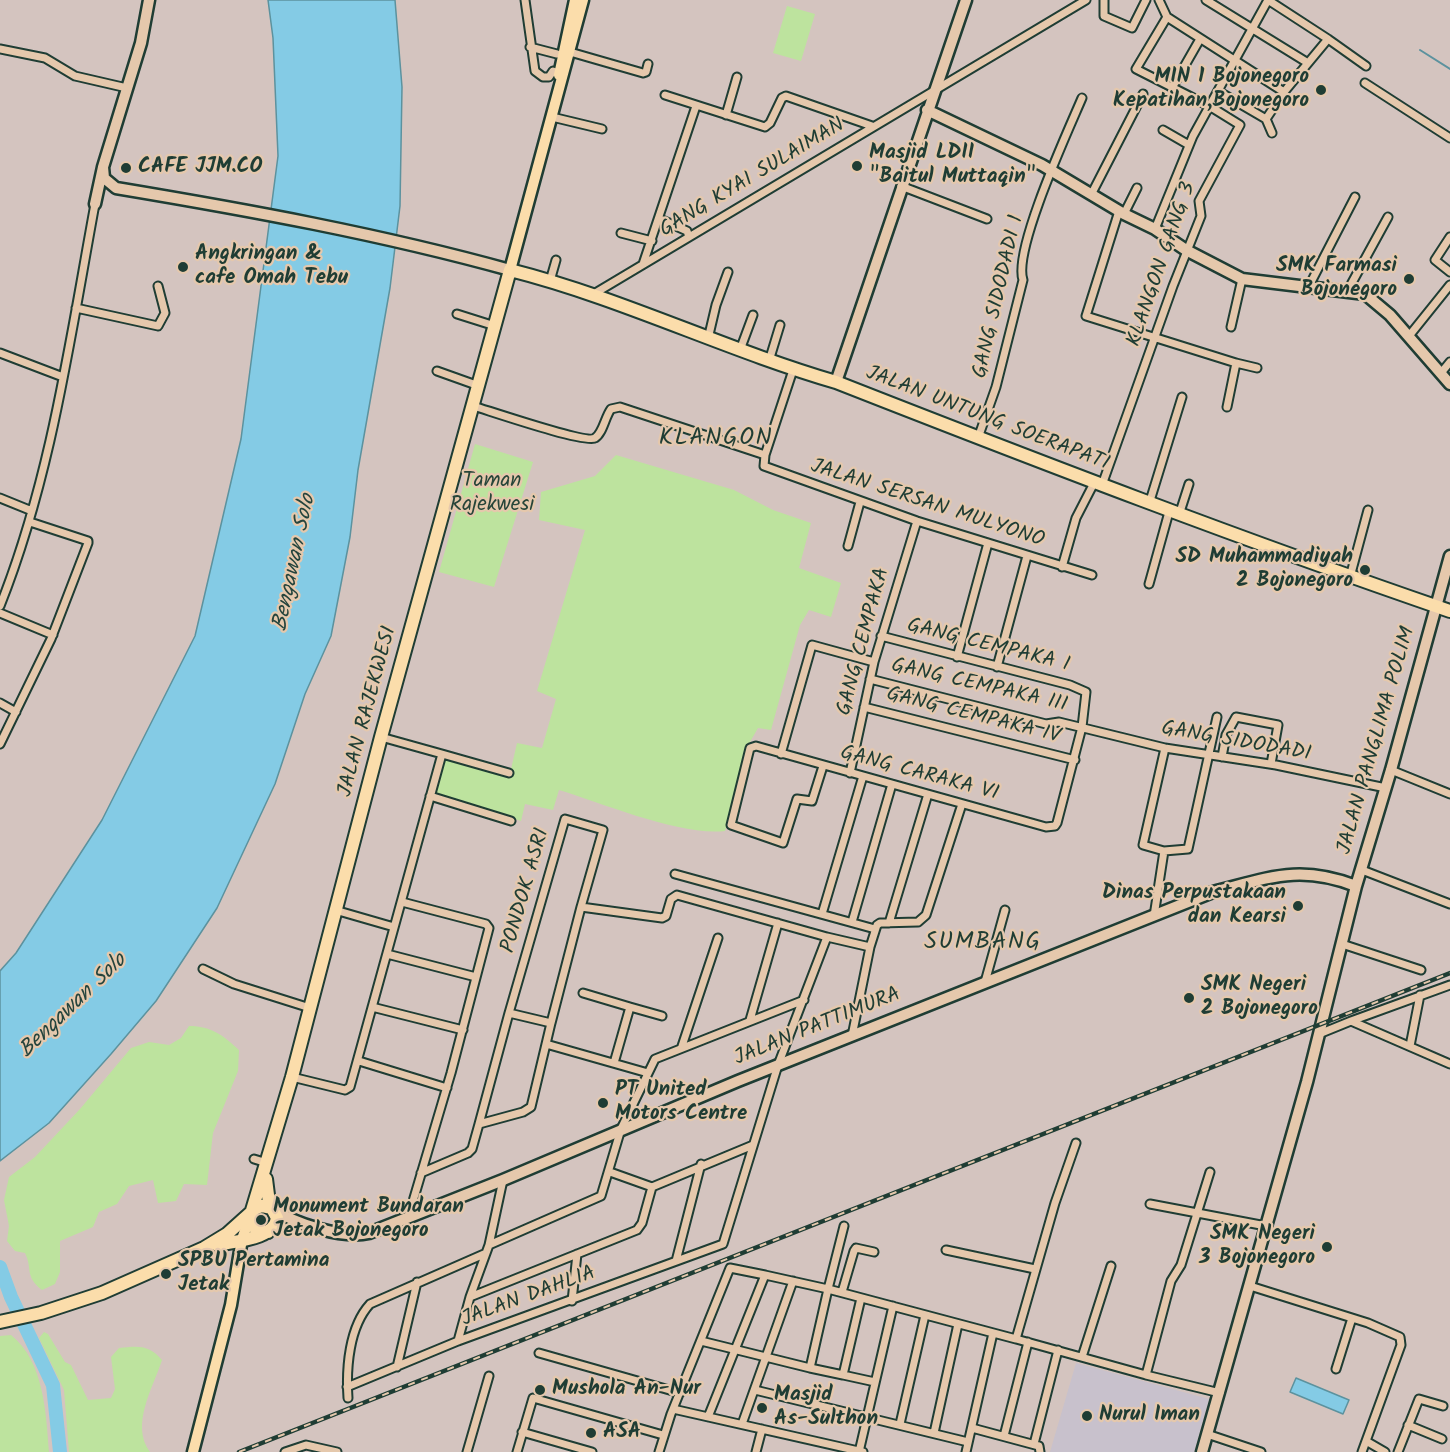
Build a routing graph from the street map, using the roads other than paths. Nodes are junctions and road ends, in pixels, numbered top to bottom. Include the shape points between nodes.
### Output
1 (149, 0) edge
2 (525, 0) edge
3 (575, 0) edge
4 (583, 0) edge
5 (966, 0) edge
6 (1086, 0) edge
7 (1104, 0) edge
8 (1146, 0) edge
9 (1206, 0) edge
10 (1268, 0) edge
11 (1162, 1) edge
12 (1167, 17) junction
13 (1253, 29) junction
14 (1200, 39) junction
15 (1328, 39) junction
16 (530, 47) junction
17 (0, 49) edge
18 (570, 52) junction
19 (557, 54) dead end
20 (1236, 62) junction
21 (1308, 63) junction
22 (648, 64) dead end
23 (1366, 66) dead end
24 (559, 73) junction
25 (737, 77) dead end
26 (1365, 83) dead end
27 (127, 88) junction
28 (1172, 88) junction
29 (1218, 91) junction
30 (1284, 92) junction
31 (933, 93) junction
32 (1143, 94) dead end
33 (665, 95) dead end
34 (1082, 98) dead end
35 (556, 99) junction
36 (696, 106) junction
37 (1211, 107) junction
38 (927, 110) junction
39 (726, 115) junction
40 (552, 117) junction
41 (1266, 119) junction
42 (872, 126) junction
43 (602, 129) dead end
44 (1163, 130) dead end
45 (1272, 132) dead end
46 (1450, 138) edge
47 (1189, 145) junction
48 (103, 167) junction
49 (1052, 171) junction
50 (901, 186) junction
51 (116, 188) junction
52 (1137, 188) dead end
53 (1092, 193) junction
54 (1355, 196) dead end
55 (95, 204) junction
56 (1121, 213) junction
57 (1388, 217) dead end
58 (660, 219) junction
59 (987, 219) dead end
60 (1155, 229) junction
61 (621, 233) dead end
62 (689, 237) junction
63 (1450, 237) edge
64 (652, 241) junction
65 (1186, 250) junction
66 (556, 260) dead end
67 (644, 264) junction
68 (510, 270) junction
69 (728, 272) dead end
70 (1450, 272) edge
71 (1242, 279) junction
72 (550, 281) junction
73 (158, 285) dead end
74 (1450, 285) edge
75 (1308, 288) junction
76 (1348, 290) junction
77 (592, 296) junction
78 (76, 308) junction
79 (457, 314) dead end
80 (753, 315) dead end
81 (495, 326) junction
82 (780, 326) dead end
83 (1231, 327) dead end
84 (1408, 336) junction
85 (1155, 338) junction
86 (708, 339) junction
87 (740, 350) junction
88 (0, 353) edge
89 (769, 361) junction
90 (1450, 362) edge
91 (1236, 363) junction
92 (1257, 368) dead end
93 (793, 370) junction
94 (437, 371) dead end
95 (1440, 373) junction
96 (63, 377) junction
97 (836, 382) junction
98 (1450, 384) edge
99 (479, 386) junction
100 (1182, 397) dead end
101 (473, 406) junction
102 (1227, 407) dead end
103 (978, 438) junction
104 (765, 454) junction
105 (1098, 484) junction
106 (1189, 484) dead end
107 (0, 498) edge
108 (860, 502) junction
109 (1149, 504) junction
110 (1368, 510) dead end
111 (33, 511) junction
112 (1174, 514) junction
113 (917, 521) junction
114 (30, 522) junction
115 (988, 543) junction
116 (848, 546) dead end
117 (1027, 556) junction
118 (1450, 556) edge
119 (1062, 567) junction
120 (1092, 575) dead end
121 (1350, 577) junction
122 (1149, 584) dead end
123 (0, 606) edge
124 (1436, 606) junction
125 (1450, 611) edge
126 (0, 613) edge
127 (53, 635) junction
128 (881, 636) junction
129 (957, 657) junction
130 (874, 662) junction
131 (997, 667) junction
132 (870, 680) junction
133 (0, 704) edge
134 (864, 707) junction
135 (16, 712) junction
136 (1217, 717) dead end
137 (1082, 727) junction
138 (381, 737) junction
139 (0, 744) edge
140 (1165, 748) junction
141 (442, 754) junction
142 (781, 754) junction
143 (1209, 755) junction
144 (1222, 757) junction
145 (1075, 760) junction
146 (1271, 765) junction
147 (823, 766) junction
148 (1391, 770) junction
149 (509, 773) dead end
150 (850, 773) junction
151 (863, 776) junction
152 (892, 784) junction
153 (1386, 788) junction
154 (928, 794) junction
155 (1450, 794) edge
156 (429, 796) junction
157 (962, 804) junction
158 (511, 820) dead end
159 (1164, 851) junction
160 (1362, 870) junction
161 (675, 874) dead end
162 (1356, 886) junction
163 (402, 902) junction
164 (1450, 904) edge
165 (582, 907) junction
166 (335, 910) junction
167 (1005, 910) dead end
168 (822, 914) junction
169 (1154, 916) junction
170 (852, 922) junction
171 (778, 923) junction
172 (889, 923) junction
173 (394, 927) junction
174 (875, 929) junction
175 (827, 937) junction
176 (718, 938) dead end
177 (1342, 944) junction
178 (870, 947) junction
179 (387, 954) junction
180 (203, 969) dead end
181 (1421, 970) dead end
182 (476, 977) junction
183 (985, 982) junction
184 (1450, 985) edge
185 (584, 993) dead end
186 (1420, 995) junction
187 (804, 1000) junction
188 (372, 1007) junction
189 (630, 1007) junction
190 (310, 1008) junction
191 (509, 1013) junction
192 (662, 1016) dead end
193 (750, 1020) junction
194 (1351, 1021) junction
195 (551, 1023) junction
196 (1320, 1028) junction
197 (463, 1030) junction
198 (852, 1036) junction
199 (546, 1044) junction
200 (682, 1046) junction
201 (1410, 1047) junction
202 (359, 1061) junction
203 (614, 1063) junction
204 (1450, 1064) edge
205 (778, 1065) junction
206 (648, 1073) junction
207 (292, 1077) junction
208 (447, 1088) junction
209 (478, 1124) junction
210 (621, 1129) junction
211 (1076, 1143) dead end
212 (753, 1145) junction
213 (254, 1158) dead end
214 (267, 1163) junction
215 (701, 1164) junction
216 (610, 1172) junction
217 (1210, 1172) dead end
218 (421, 1173) junction
219 (502, 1180) junction
220 (652, 1187) junction
221 (1150, 1204) dead end
222 (272, 1209) junction
223 (1199, 1212) junction
224 (251, 1215) junction
225 (408, 1218) junction
226 (299, 1222) junction
227 (844, 1226) dead end
228 (1266, 1226) junction
229 (270, 1230) junction
230 (242, 1239) junction
231 (218, 1244) junction
232 (489, 1245) junction
233 (204, 1248) junction
234 (946, 1250) dead end
235 (874, 1252) dead end
236 (484, 1254) junction
237 (577, 1254) junction
238 (676, 1261) junction
239 (238, 1263) junction
240 (1111, 1266) dead end
241 (1035, 1269) junction
242 (765, 1275) junction
243 (794, 1281) junction
244 (417, 1282) junction
245 (1250, 1286) junction
246 (828, 1289) junction
247 (842, 1292) junction
248 (470, 1297) junction
249 (861, 1298) junction
250 (572, 1301) junction
251 (893, 1306) junction
252 (925, 1315) junction
253 (1352, 1318) junction
254 (0, 1322) edge
255 (958, 1324) junction
256 (993, 1333) junction
257 (1017, 1339) junction
258 (458, 1341) junction
259 (701, 1341) junction
260 (1028, 1342) junction
261 (1058, 1350) junction
262 (735, 1351) junction
263 (539, 1353) dead end
264 (1082, 1357) junction
265 (767, 1358) junction
266 (397, 1367) junction
267 (810, 1368) junction
268 (1336, 1369) dead end
269 (843, 1375) junction
270 (1146, 1375) junction
271 (489, 1376) dead end
272 (875, 1382) junction
273 (347, 1387) junction
274 (755, 1390) junction
275 (680, 1393) junction
276 (1220, 1393) junction
277 (348, 1398) dead end
278 (1443, 1406) dead end
279 (673, 1409) junction
280 (708, 1417) junction
281 (867, 1417) junction
282 (742, 1424) junction
283 (900, 1424) junction
284 (1408, 1425) junction
285 (972, 1428) junction
286 (762, 1429) junction
287 (522, 1432) junction
288 (934, 1433) junction
289 (1208, 1434) junction
290 (663, 1435) junction
291 (1004, 1436) junction
292 (1442, 1439) dead end
293 (1366, 1441) junction
294 (968, 1442) junction
295 (1034, 1444) junction
296 (193, 1452) edge
297 (285, 1452) edge
298 (337, 1452) edge
299 (467, 1452) edge
300 (517, 1452) edge
301 (592, 1452) edge
302 (659, 1452) edge
303 (756, 1452) edge
304 (860, 1452) edge
305 (966, 1452) edge
306 (1040, 1452) edge
307 (1202, 1452) edge
308 (1261, 1452) edge
309 (1362, 1452) edge
310 (1385, 1452) edge
311 (1398, 1452) edge

1 - 27 street
2 - 16 street
3 - 24 main road
4 - 18 main road
5 - 31 street
6 - 31 street, GANG KYAI SULAIMAN
7 - 8 street via 1104,16 1132,28
9 - 13 street
10 - 13 street
10 - 15 street
11 - 12 street
12 - 14 street
12 - 28 street via 1136,69
13 - 20 street
13 - 21 street
14 - 20 street
14 - 28 street
15 - 21 street
15 - 23 street
16 - 19 street
16 - 24 street via 539,75
17 - 27 street via 45,58 68,73
18 - 22 street via 643,73
18 - 35 main road
20 - 29 street
20 - 30 street
21 - 30 street
24 - 35 main road
25 - 39 street
26 - 46 street
27 - 48 street
28 - 37 street
29 - 37 street
29 - 41 street
30 - 41 street
31 - 38 street
31 - 42 street, GANG KYAI SULAIMAN
32 - 53 street
33 - 36 street
34 - 49 street, GANG SIDODADI 1
35 - 40 main road
36 - 39 street
36 - 58 street
37 - 47 street
37 - 65 street, KLANGON GANG 3 via 1240,125 1199,201 1201,216
38 - 49 street
38 - 50 street
39 - 42 street via 767,126 786,96
40 - 43 street
40 - 68 main road
41 - 45 street
42 - 62 street, GANG KYAI SULAIMAN
44 - 47 street
47 - 60 street
48 - 51 street via 104,178
48 - 55 street
49 - 53 street
49 - 103 street, GANG SIDODADI 1 via 1026,245 1020,269 1023,280 996,387
50 - 59 street
50 - 97 street
51 - 55 street via 103,193
51 - 68 street via 415,245
52 - 56 street
53 - 56 street
54 - 75 street
55 - 78 street
56 - 60 street
56 - 85 street via 1086,316
57 - 76 street
58 - 62 street via 687,231
58 - 64 street
60 - 65 street
61 - 64 street
62 - 67 street, GANG KYAI SULAIMAN
63 - 70 street via 1435,260
64 - 67 street
65 - 71 street
65 - 85 street, KLANGON GANG 3
66 - 72 street
67 - 77 street, GANG KYAI SULAIMAN
68 - 72 highway, JALAN UNTUNG SOERAPATI
68 - 81 highway, JALAN RAJEKWESI
69 - 86 street
71 - 75 street
71 - 83 street
72 - 77 highway, JALAN UNTUNG SOERAPATI
73 - 78 street via 165,314 158,326
74 - 84 street
75 - 76 street
76 - 84 street via 1365,294 1379,304
77 - 86 highway, JALAN UNTUNG SOERAPATI
78 - 96 street
79 - 81 street
80 - 87 street
81 - 99 highway, JALAN RAJEKWESI
82 - 89 street
84 - 95 street
85 - 91 street
85 - 105 street, KLANGON GANG 3
86 - 87 highway, JALAN UNTUNG SOERAPATI
87 - 89 highway, JALAN UNTUNG SOERAPATI
88 - 96 street
89 - 93 highway, JALAN UNTUNG SOERAPATI
90 - 95 street
91 - 92 street
91 - 102 street
93 - 97 highway, JALAN UNTUNG SOERAPATI
93 - 104 street
94 - 99 street
95 - 98 street
96 - 111 street
97 - 103 highway, JALAN UNTUNG SOERAPATI
99 - 101 highway, JALAN RAJEKWESI
100 - 109 street
101 - 104 street via 584,439 594,439 611,409 620,407
101 - 138 highway, JALAN RAJEKWESI
103 - 105 highway, JALAN UNTUNG SOERAPATI
104 - 108 street, JALAN SERSAN MULYONO via 764,466
105 - 109 highway, JALAN UNTUNG SOERAPATI
105 - 119 street, KLANGON GANG 3 via 1074,524
106 - 112 street
107 - 111 street
108 - 113 street, JALAN SERSAN MULYONO
108 - 116 street
109 - 112 highway, JALAN UNTUNG SOERAPATI
110 - 121 street
111 - 114 street
112 - 121 highway, JALAN UNTUNG SOERAPATI
112 - 122 street
113 - 115 street, JALAN SERSAN MULYONO
113 - 128 street, GANG CEMPAKA
114 - 123 street
114 - 127 street via 88,542
115 - 117 street, JALAN SERSAN MULYONO
115 - 129 street
117 - 119 street, JALAN SERSAN MULYONO
117 - 131 street
118 - 124 street, JALAN PANGLIMA POLIM
119 - 120 street, JALAN SERSAN MULYONO
121 - 124 highway, JALAN UNTUNG SOERAPATI
124 - 125 highway, JALAN UNTUNG SOERAPATI
124 - 148 street, JALAN PANGLIMA POLIM
126 - 127 street
127 - 135 street
128 - 129 street, GANG CEMPAKA I
128 - 130 street, GANG CEMPAKA
129 - 131 street, GANG CEMPAKA I
130 - 132 street, GANG CEMPAKA
130 - 142 street via 812,645
131 - 137 street, GANG CEMPAKA I via 1083,689 1087,695
132 - 134 street, GANG CEMPAKA
132 - 137 street, GANG CEMPAKA III via 1046,724 1059,722
133 - 135 street
134 - 145 street, GANG CEMPAKA IV
134 - 150 street, GANG CEMPAKA
135 - 139 street
136 - 143 street
137 - 140 street, GANG SIDODADI
137 - 145 street, GANG CARAKA VI
138 - 141 street
138 - 166 highway, JALAN RAJEKWESI
140 - 143 street, GANG SIDODADI
140 - 159 street via 1143,845
141 - 149 street
141 - 156 street
142 - 147 street, GANG CARAKA VI
142 - 147 street, GANG CARAKA VI via 756,746 750,748 730,822 732,827 783,843 797,798 812,801
143 - 144 street, GANG SIDODADI
143 - 159 street via 1188,849
144 - 146 street, GANG SIDODADI
144 - 146 street via 1226,735 1236,717 1278,726
145 - 157 street, GANG CARAKA VI via 1055,826 1046,827
146 - 153 street, GANG SIDODADI
147 - 150 street, GANG CARAKA VI
148 - 153 street, JALAN PANGLIMA POLIM
148 - 155 street
150 - 151 street, GANG CARAKA VI
151 - 152 street, GANG CARAKA VI
151 - 168 street
152 - 154 street, GANG CARAKA VI
152 - 170 street
153 - 160 street, JALAN PANGLIMA POLIM
154 - 157 street, GANG CARAKA VI
154 - 172 street
156 - 158 street
156 - 163 street
157 - 172 street via 926,915 918,922
159 - 169 street
160 - 162 street, JALAN PANGLIMA POLIM
160 - 164 street
161 - 168 street
162 - 169 street, JALAN PATTIMURA via 1316,874 1279,876 1213,892
162 - 177 street, JALAN PANGLIMA POLIM
163 - 173 street
163 - 182 street via 488,925
165 - 171 street via 662,918 677,894
165 - 191 street, PONDOK ASRI via 603,830 565,819
165 - 195 street, PONDOK ASRI
166 - 173 street
166 - 190 highway, JALAN RAJEKWESI
167 - 183 street
168 - 170 street
169 - 183 street, JALAN PATTIMURA
170 - 174 street
171 - 175 street
171 - 193 street
172 - 174 street via 880,923
173 - 179 street
174 - 178 street
175 - 178 street
175 - 187 street
176 - 200 street
177 - 181 street
177 - 196 street, JALAN PANGLIMA POLIM
178 - 198 street
179 - 182 street
179 - 188 street
180 - 190 street via 243,987
182 - 197 street
183 - 198 street, JALAN PATTIMURA
184 - 186 street
185 - 189 street
186 - 194 street
186 - 201 street
187 - 193 street
187 - 205 street
188 - 197 street
188 - 202 street
189 - 192 street
189 - 203 street
190 - 207 highway, JALAN RAJEKWESI
191 - 195 street
191 - 209 street
193 - 200 street
194 - 196 street
194 - 201 street
195 - 199 street, PONDOK ASRI
196 - 228 street
197 - 208 street
198 - 205 street, JALAN PATTIMURA
199 - 203 street
199 - 209 street, PONDOK ASRI via 531,1107
200 - 206 street via 655,1059
201 - 204 street
202 - 207 street via 350,1087 345,1090
202 - 208 street
203 - 206 street
205 - 210 street, JALAN PATTIMURA
205 - 212 street
206 - 210 street
207 - 214 highway, JALAN RAJEKWESI
208 - 218 street
209 - 218 street via 468,1153
210 - 216 street
210 - 219 street, JALAN PATTIMURA
211 - 241 street
212 - 215 street
212 - 238 street, JALAN DAHLIA via 723,1244
213 - 214 street
214 - 222 highway via 266,1190
214 - 224 highway, JALAN RAJEKWESI
215 - 220 street
215 - 238 street
216 - 220 street
216 - 232 street via 597,1200
217 - 223 street
218 - 225 street
219 - 225 street, JALAN PATTIMURA
219 - 232 street
220 - 237 street via 637,1230
221 - 223 street
222 - 224 highway via 259,1206
222 - 226 street
222 - 229 highway via 277,1218
223 - 228 street
223 - 270 street via 1171,1281
224 - 229 highway via 256,1230
224 - 230 main road
224 - 233 highway
225 - 226 street, JALAN PATTIMURA via 359,1235
226 - 229 street
227 - 246 street
228 - 245 street
229 - 230 highway
229 - 239 main road via 252,1244
230 - 231 highway
230 - 239 main road
231 - 233 highway
231 - 239 main road via 234,1251
232 - 236 street
233 - 254 highway via 102,1293
234 - 241 street
235 - 247 street via 856,1248
236 - 244 street
236 - 248 street
237 - 248 street
237 - 250 street
238 - 250 street, JALAN DAHLIA
239 - 296 main road
240 - 264 street
241 - 257 street
242 - 243 street
242 - 259 street via 730,1268
242 - 262 street
243 - 246 street
243 - 265 street
244 - 266 street
244 - 273 street via 364,1311 348,1361
245 - 253 street
245 - 276 street
246 - 247 street
246 - 267 street
247 - 249 street
248 - 258 street
249 - 251 street
249 - 269 street
250 - 258 street, JALAN DAHLIA
251 - 252 street
251 - 272 street
252 - 255 street
252 - 283 street
253 - 268 street
253 - 293 street via 1397,1334 1401,1340
255 - 256 street
255 - 288 street
256 - 257 street
256 - 285 street
257 - 260 street
258 - 266 street, JALAN DAHLIA
259 - 262 street
259 - 275 street
260 - 261 street
260 - 291 street
261 - 264 street
261 - 295 street
262 - 265 street
262 - 280 street
263 - 275 street
264 - 270 street
265 - 267 street
265 - 274 street
266 - 273 street, JALAN DAHLIA
267 - 269 street
269 - 272 street
270 - 276 street
271 - 299 street
272 - 281 street
273 - 277 street
274 - 281 street
274 - 282 street
275 - 279 street
276 - 289 street
278 - 284 street via 1420,1398
279 - 280 street
279 - 290 street
280 - 282 street
281 - 283 street
281 - 304 street
282 - 286 street
283 - 288 street
284 - 292 street
284 - 311 street
285 - 291 street
285 - 294 street
286 - 303 street
286 - 304 street
287 - 290 street via 534,1398
287 - 300 street
287 - 301 street
288 - 294 street
289 - 307 street
289 - 308 street
290 - 302 street
291 - 295 street
293 - 309 street
293 - 310 street
294 - 305 street
295 - 306 street
297 - 298 street via 306,1445

